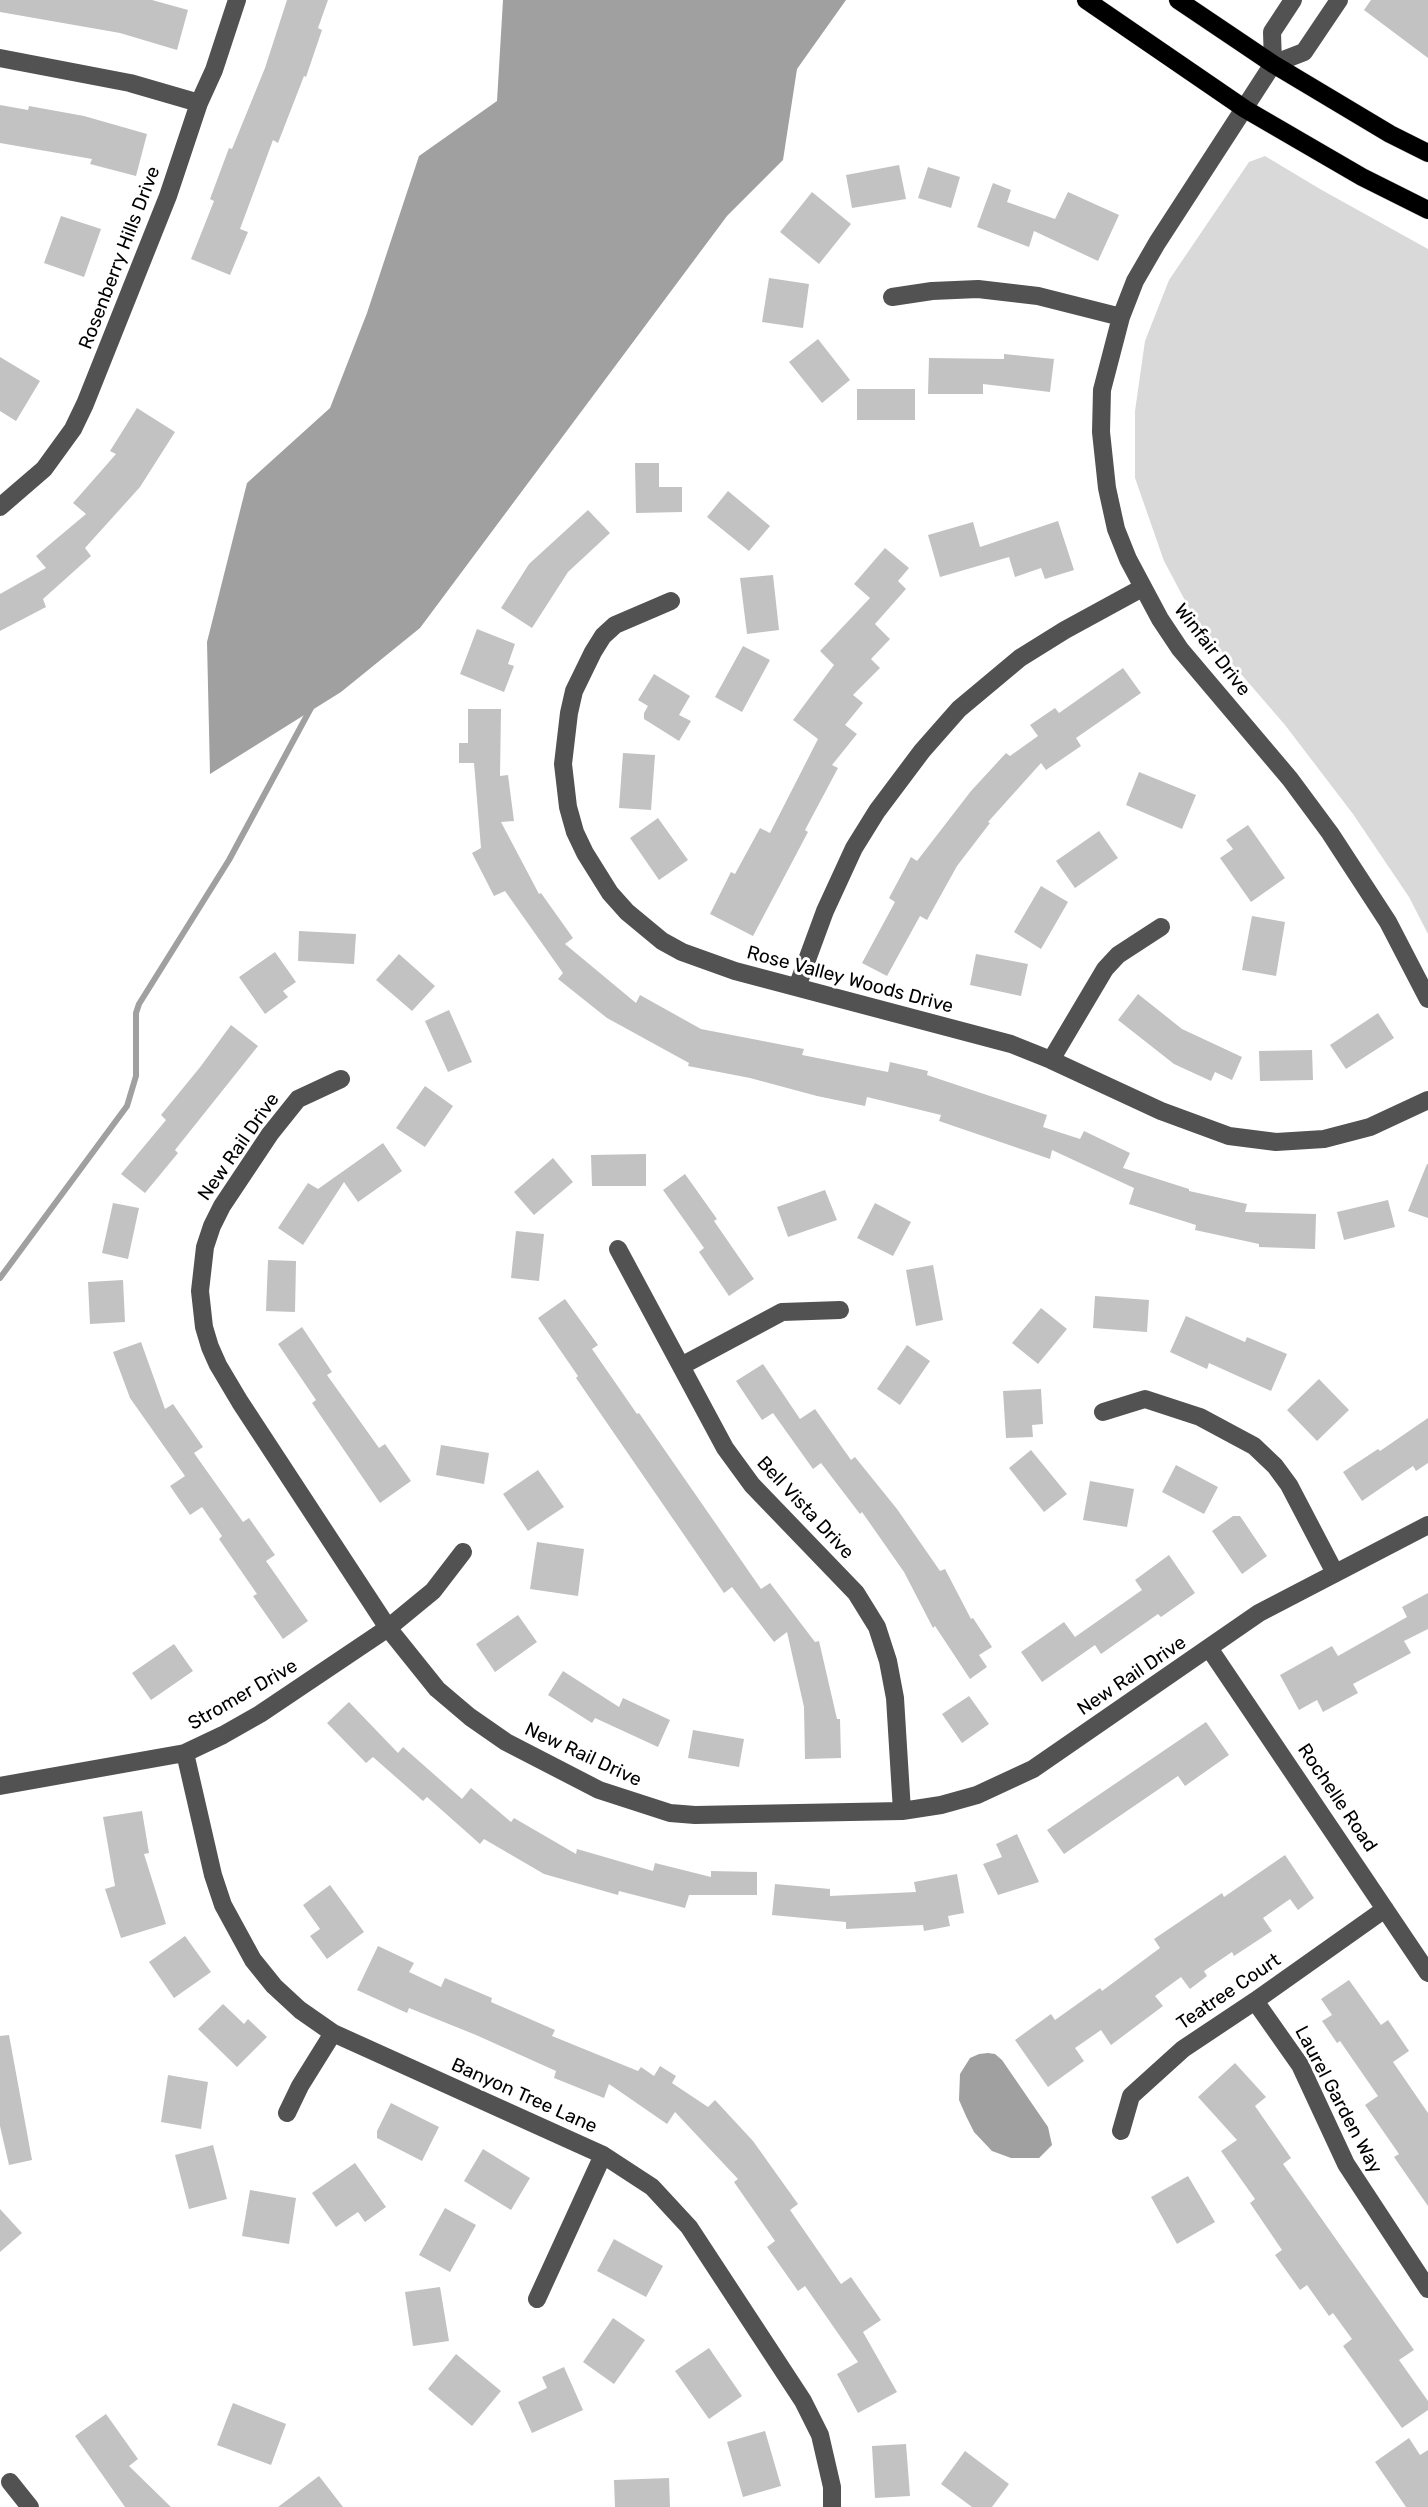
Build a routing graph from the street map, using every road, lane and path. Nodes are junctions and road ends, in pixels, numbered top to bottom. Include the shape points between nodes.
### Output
1 (237, 0) edge
2 (1086, 0) edge
3 (1178, 0) edge
4 (1293, 0) edge
5 (1339, 0) edge
6 (0, 58) edge
7 (1273, 64) junction
8 (198, 103) junction
9 (1246, 107) junction
10 (1428, 153) edge
11 (1428, 210) edge
12 (892, 297) dead end
13 (1121, 317) junction
14 (0, 507) edge
15 (1142, 589) junction
16 (671, 601) dead end
17 (1161, 927) dead end
18 (797, 987) junction
19 (1428, 999) edge
20 (1051, 1060) junction
21 (341, 1079) dead end
22 (1428, 1100) edge
23 (618, 1250) dead end
24 (840, 1310) dead end
25 (683, 1365) junction
26 (1103, 1412) dead end
27 (1428, 1525) edge
28 (463, 1552) dead end
29 (1335, 1573) junction
30 (388, 1628) junction
31 (1209, 1648) junction
32 (185, 1753) junction
33 (0, 1786) edge
34 (902, 1811) junction
35 (1385, 1909) junction
36 (1428, 1973) edge
37 (1255, 2001) junction
38 (333, 2033) junction
39 (287, 2113) dead end
40 (1121, 2131) dead end
41 (603, 2155) junction
42 (1428, 2289) edge
43 (537, 2299) dead end
44 (10, 2482) dead end
45 (30, 2507) edge
46 (832, 2507) edge

1 - 8 street, Rosenberry Hills Drive
2 - 9 main road
3 - 7 main road
4 - 7 street via 1272,32
5 - 7 street via 1304,52
6 - 8 street via 130,83
7 - 9 street, Winfair Drive
7 - 10 main road
8 - 14 street, Rosenberry Hills Drive via 168,196 85,404 44,469
9 - 11 main road via 1362,177
9 - 13 street, Winfair Drive via 1157,243
12 - 13 street via 978,289 1038,296
13 - 15 street, Winfair Drive via 1102,390 1103,466 1116,529
15 - 18 street via 1020,658 959,709 922,751 854,848
15 - 19 street, Winfair Drive via 1181,649 1330,833 1388,922
16 - 18 street, Rose Valley Woods Drive via 615,625 603,636 575,691 563,764 575,832 610,892 653,934 705,962
17 - 20 street via 1105,969
18 - 20 street, Rose Valley Woods Drive via 1011,1044
20 - 22 street, Rose Valley Woods Drive via 1202,1128 1254,1140 1298,1142 1345,1135
21 - 30 street, New Rail Drive via 298,1099 222,1206 205,1247 202,1309 218,1366
23 - 25 street, Bell Vista Drive
24 - 25 street via 782,1312
25 - 34 street, Bell Vista Drive via 726,1448 752,1485 856,1593 877,1626 895,1698
26 - 29 street via 1145,1399 1200,1417 1254,1446 1289,1485
27 - 29 street, New Rail Drive
28 - 30 street, Stromer Drive via 433,1591
29 - 31 street, New Rail Drive via 1259,1613
30 - 32 street, Stromer Drive via 260,1714
30 - 34 street, New Rail Drive via 437,1689 470,1717 506,1742 599,1790 670,1813 695,1815
31 - 34 street, New Rail Drive via 1033,1769 977,1795
31 - 35 street, Rochelle Road
32 - 33 street, Stromer Drive
32 - 38 street, Banyon Tree Lane via 213,1875 236,1931 274,1986
35 - 36 street, Rochelle Road
35 - 37 street, Teatree Court
37 - 40 street, Teatree Court via 1183,2049 1131,2096
37 - 42 street, Laurel Garden Way via 1300,2065 1346,2164
38 - 39 street
38 - 41 street, Banyon Tree Lane
41 - 43 street
41 - 46 street, Banyon Tree Lane via 672,2206 766,2342 820,2435
44 - 45 street

